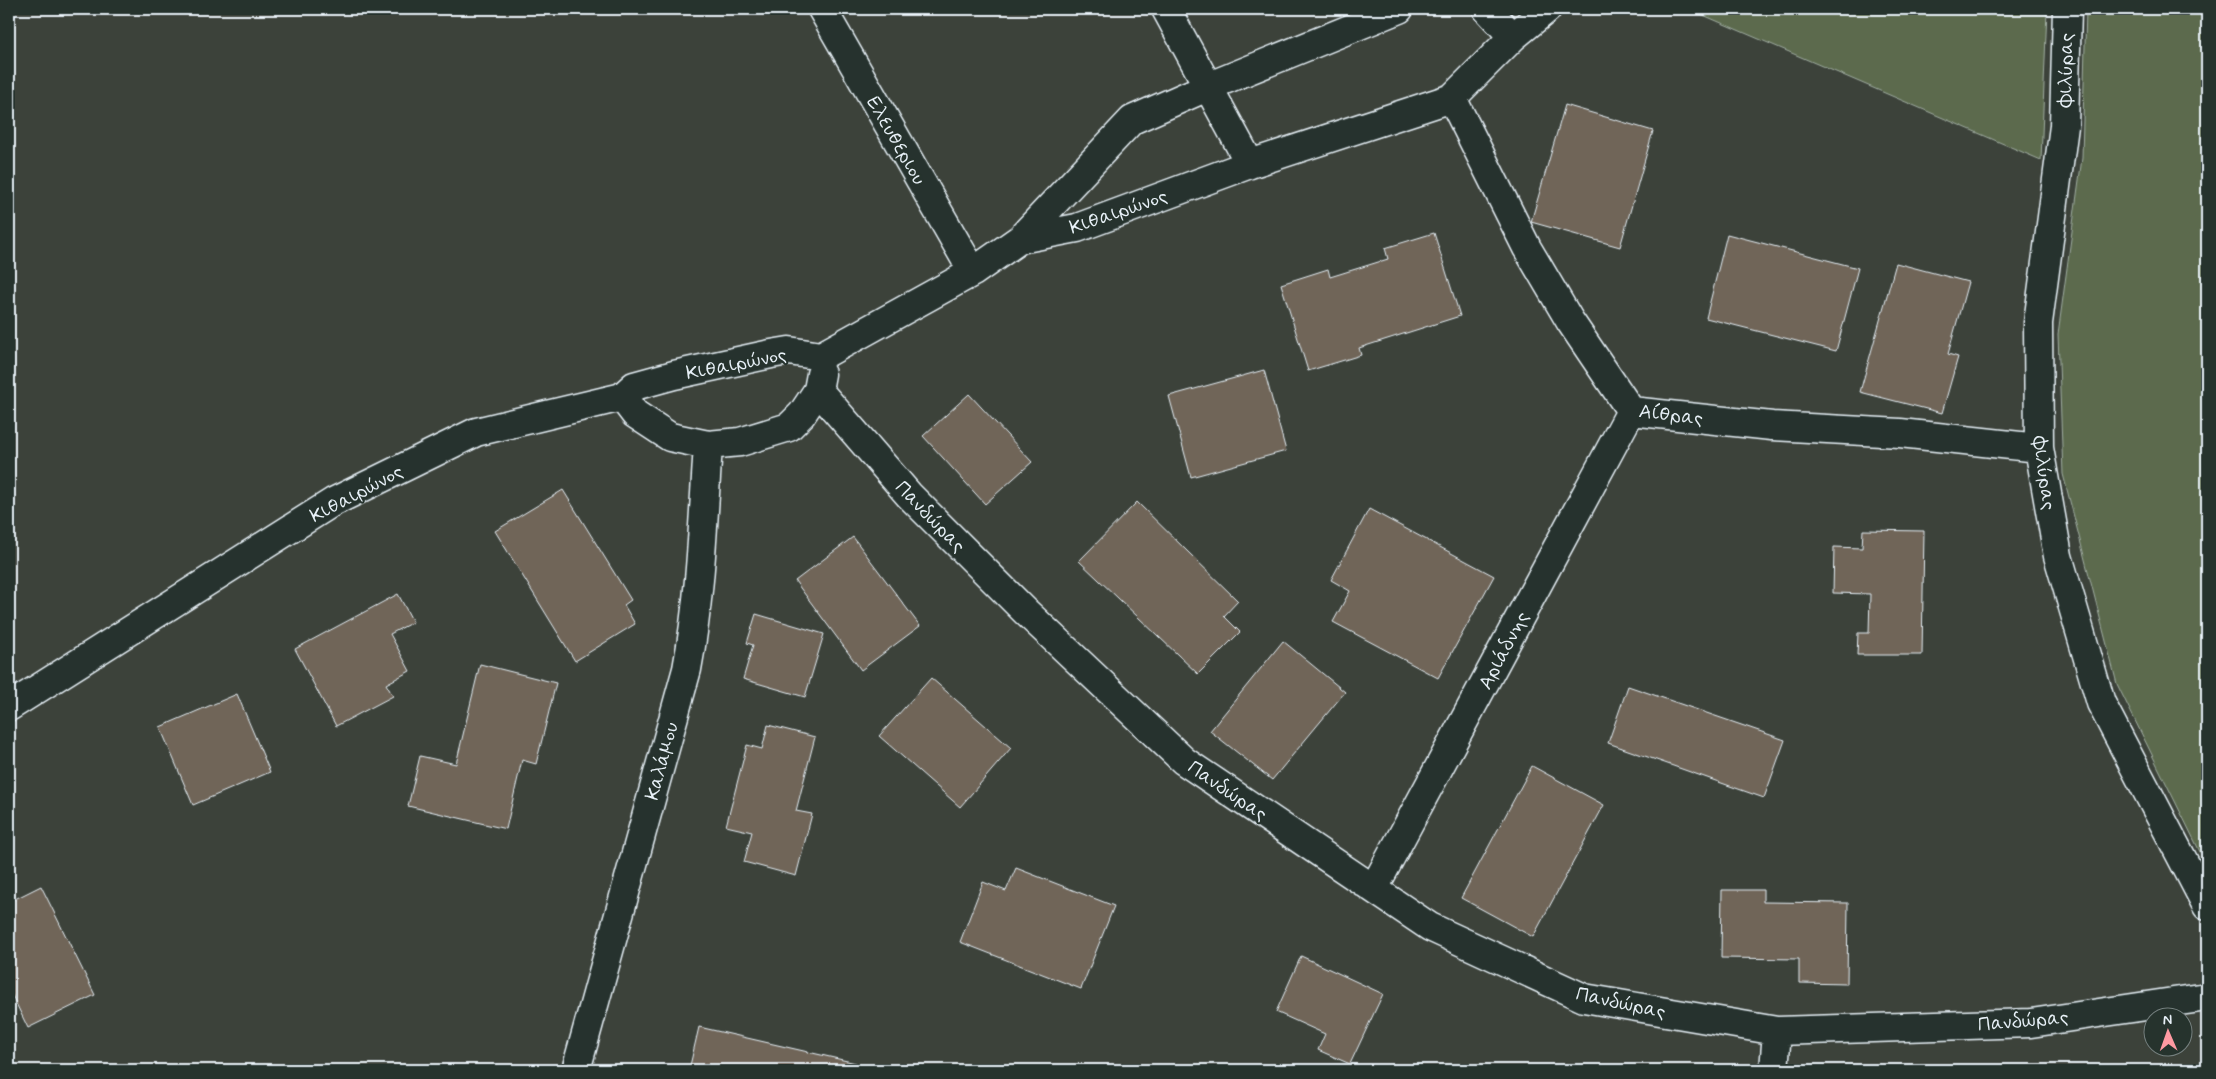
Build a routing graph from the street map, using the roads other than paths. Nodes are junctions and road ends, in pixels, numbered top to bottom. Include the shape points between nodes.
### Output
1 (822, 9) edge
2 (1166, 9) edge
3 (1399, 9) edge
4 (1487, 9) edge
5 (1548, 9) edge
6 (2066, 9) edge
7 (1513, 38) junction
8 (1207, 87) junction
9 (1452, 98) junction
10 (1250, 164) junction
11 (1020, 239) junction
12 (973, 272) junction
13 (821, 356) junction
14 (818, 390) junction
15 (622, 397) junction
16 (1631, 411) junction
17 (708, 446) junction
18 (2039, 448) junction
19 (9, 707) edge
20 (1374, 888) junction
21 (2207, 906) edge
22 (2207, 996) edge
23 (1776, 1031) junction
24 (576, 1070) edge
25 (1774, 1070) edge

1 - 12 street, Ελευθεριου
2 - 8 street
3 - 8 street
4 - 7 street
5 - 7 street, Κιθαιρώνος
6 - 18 street, Φιλύρας via 2064,126 2038,323
7 - 9 street, Κιθαιρώνος
8 - 10 street
8 - 11 street via 1132,120
9 - 10 street, Κιθαιρώνος
9 - 16 street, Αίθρας via 1527,248 1570,321
10 - 11 street, Κιθαιρώνος via 1077,228
11 - 12 street, Κιθαιρώνος
12 - 13 street, Κιθαιρώνος
13 - 14 street
13 - 15 street, Κιθαιρώνος via 789,351 771,354 634,386
14 - 17 street via 789,427 740,442
14 - 20 street, Πανδώρας via 909,495 1026,612 1184,761
15 - 17 street via 635,414 670,437
15 - 19 street, Κιθαιρώνος via 476,432 333,502
16 - 18 street, Αίθρας
16 - 20 street, Αριάδνης
17 - 24 street, Καλάμου via 700,578 687,669
18 - 21 street, Φιλύρας via 2058,556 2101,703
20 - 23 street, Πανδώρας via 1430,927 1584,998
22 - 23 street, Πανδώρας via 2031,1023
23 - 25 street

